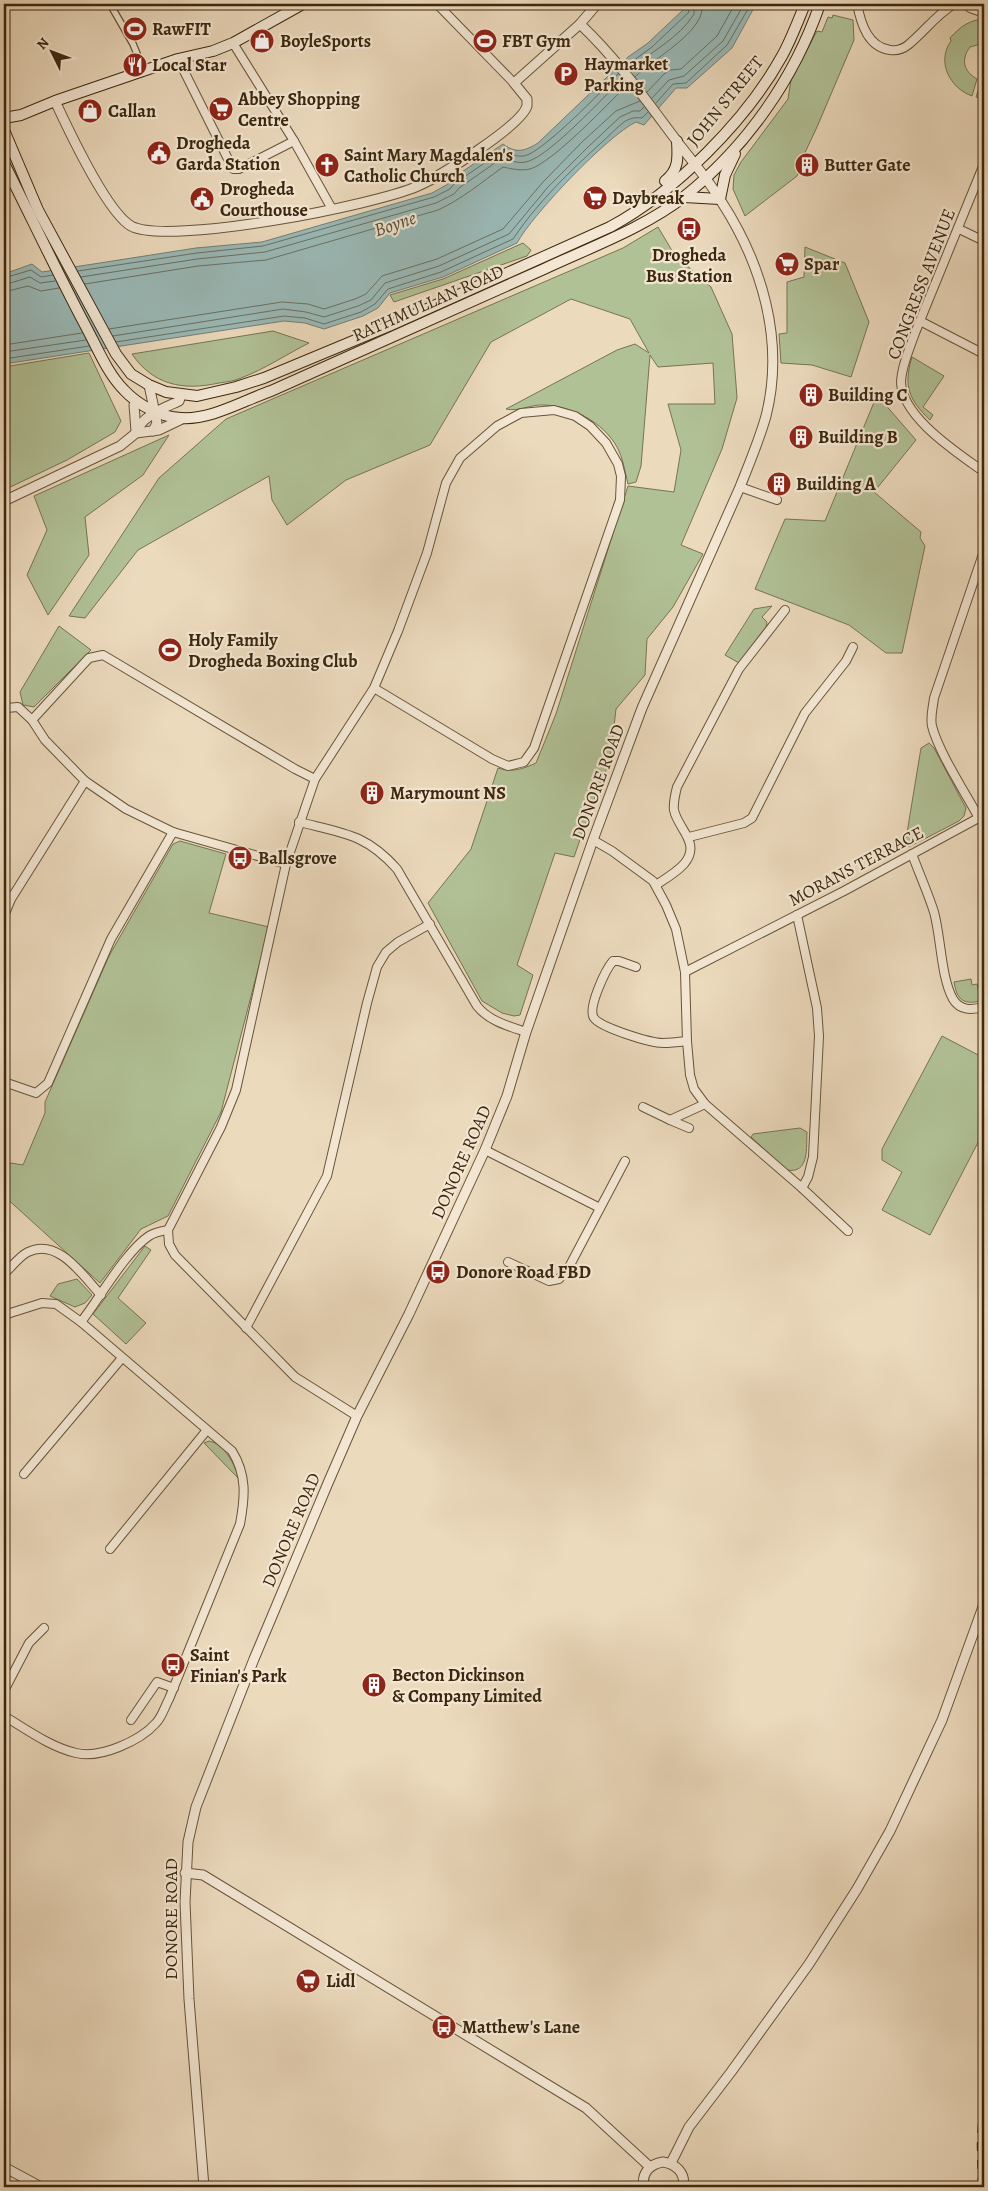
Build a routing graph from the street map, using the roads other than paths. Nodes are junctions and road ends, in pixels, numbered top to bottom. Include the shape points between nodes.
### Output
1 (110, 4) edge
2 (303, 4) edge
3 (437, 4) edge
4 (597, 4) edge
5 (798, 4) edge
6 (805, 4) edge
7 (820, 4) edge
8 (857, 4) edge
9 (954, 4) edge
10 (967, 4) edge
11 (984, 13) edge
12 (798, 19) junction
13 (580, 24) junction
14 (233, 43) junction
15 (178, 58) junction
16 (144, 71) junction
17 (514, 83) junction
18 (55, 101) junction
19 (4, 118) edge
20 (4, 130) edge
21 (294, 141) junction
22 (676, 141) junction
23 (737, 148) junction
24 (4, 163) edge
25 (694, 164) junction
26 (984, 164) edge
27 (705, 178) junction
28 (684, 197) junction
29 (720, 199) junction
30 (332, 209) junction
31 (636, 213) junction
32 (959, 229) junction
33 (984, 241) edge
34 (920, 321) junction
35 (984, 354) edge
36 (149, 385) junction
37 (182, 395) junction
38 (137, 401) junction
39 (156, 412) junction
40 (184, 418) junction
41 (153, 431) junction
42 (136, 434) junction
43 (984, 472) edge
44 (740, 487) junction
45 (777, 500) dead end
46 (4, 501) edge
47 (984, 551) edge
48 (785, 610) dead end
49 (853, 647) dead end
50 (374, 688) junction
51 (5, 709) edge
52 (32, 720) junction
53 (315, 779) junction
54 (85, 781) junction
55 (982, 816) edge
56 (299, 822) junction
57 (173, 832) junction
58 (688, 838) junction
59 (593, 840) junction
60 (912, 854) junction
61 (286, 864) junction
62 (656, 885) junction
63 (797, 915) junction
64 (4, 916) edge
65 (430, 924) junction
66 (636, 967) dead end
67 (685, 972) junction
68 (984, 1007) edge
69 (526, 1032) junction
70 (687, 1041) junction
71 (4, 1082) edge
72 (705, 1104) junction
73 (643, 1107) dead end
74 (670, 1120) junction
75 (689, 1128) dead end
76 (485, 1150) junction
77 (625, 1161) dead end
78 (802, 1188) junction
79 (600, 1208) junction
80 (168, 1230) junction
81 (848, 1231) dead end
82 (508, 1262) dead end
83 (7, 1271) dead end
84 (100, 1295) junction
85 (4, 1315) edge
86 (81, 1322) junction
87 (246, 1328) junction
88 (122, 1358) junction
89 (358, 1416) junction
90 (208, 1430) junction
91 (24, 1474) dead end
92 (110, 1549) dead end
93 (984, 1604) edge
94 (44, 1628) dead end
95 (174, 1688) junction
96 (4, 1691) edge
97 (4, 1716) edge
98 (131, 1720) dead end
99 (185, 1873) junction
100 (671, 2164) junction
101 (4, 2167) edge
102 (650, 2167) junction
103 (41, 2187) edge
104 (204, 2187) edge
105 (644, 2187) edge
106 (683, 2187) edge

1 - 16 street
2 - 14 main road
3 - 17 street
4 - 13 street
5 - 12 main road
6 - 12 main road, JOHN STREET
7 - 23 main road, JOHN STREET via 778,92
8 - 9 street via 867,34 876,46 896,51 907,46
10 - 11 street
12 - 25 main road, JOHN STREET via 782,56 764,84 715,146
13 - 17 street
13 - 22 street, DONORE ROAD via 619,66
14 - 15 main road
14 - 21 street
15 - 16 main road
15 - 21 street via 234,170
16 - 18 main road
17 - 30 street via 527,99 527,108 513,124 472,154 416,187
18 - 19 main road via 21,115
18 - 30 street via 103,191 121,219 132,226 144,230 180,230 241,225
20 - 36 main road via 38,210 116,354 132,374
21 - 30 street
22 - 25 street, DONORE ROAD
22 - 31 main road via 678,155 674,174 643,199
23 - 27 main road, JOHN STREET
23 - 29 main road via 725,175
24 - 38 main road via 102,358 123,390
25 - 27 street, DONORE ROAD
25 - 31 main road, RATHMULLAN ROAD
26 - 32 street, CONGRESS AVENUE
27 - 28 main road, RATHMULLAN ROAD
27 - 29 street, DONORE ROAD
28 - 29 main road
28 - 40 main road, RATHMULLAN ROAD via 602,242 270,391 222,410
29 - 44 street, DONORE ROAD via 754,262 768,307 772,354 766,415
31 - 37 main road, RATHMULLAN ROAD via 388,326 264,378 197,396
32 - 33 street
32 - 34 street, CONGRESS AVENUE
34 - 35 street
34 - 43 street, CONGRESS AVENUE via 903,370 904,398 919,419 939,438
36 - 37 main road
36 - 39 street
37 - 39 street, RATHMULLAN ROAD via 179,401
38 - 39 main road
38 - 42 street via 134,405
39 - 40 main road
39 - 41 street via 157,423
39 - 42 street, RATHMULLAN ROAD via 138,426
40 - 41 street, RATHMULLAN ROAD
41 - 42 street, RATHMULLAN ROAD
42 - 46 street, RATHMULLAN ROAD via 120,446
44 - 45 street
44 - 59 street, DONORE ROAD via 642,708
47 - 55 street via 932,712 937,741
48 - 58 street via 739,669 677,787 674,812
49 - 58 street via 846,661 805,713 752,818
50 - 50 street via 427,553 446,482 460,458 497,426 521,413 554,410 575,416 590,426 606,443 618,464 620,500 550,707 534,748 524,762 508,766 492,760
50 - 53 street
51 - 52 street via 18,707
52 - 53 street via 89,658 102,655
52 - 54 street via 45,740
53 - 56 street
54 - 57 street via 126,809
54 - 64 street via 11,899
55 - 60 street, MORANS TERRACE
56 - 61 street
56 - 65 street via 360,838 382,852 397,869
57 - 61 street
57 - 71 street via 111,939 48,1083 36,1093
58 - 62 street via 689,850 684,864
59 - 62 street
59 - 69 street, DONORE ROAD
60 - 63 street, MORANS TERRACE
60 - 68 street via 934,913 948,988 962,1008
61 - 80 street via 236,1090 221,1127
62 - 67 street via 676,929
63 - 67 street, MORANS TERRACE
63 - 78 street via 817,1008 819,1036 813,1157
65 - 69 street via 484,1014
65 - 87 street via 398,942 386,952 377,967 327,1176
66 - 70 street via 613,960 592,1008 593,1018 601,1025 650,1041
67 - 70 street
69 - 76 street, DONORE ROAD via 507,1096
70 - 72 street via 694,1089
72 - 74 street
72 - 78 street
73 - 74 street
74 - 75 street
76 - 79 street
76 - 89 street, DONORE ROAD
77 - 79 street
78 - 81 street
79 - 82 street via 569,1267 559,1279 549,1281
80 - 84 street via 150,1235 141,1243
80 - 87 street via 169,1244 175,1255
83 - 84 street via 28,1252 48,1249 67,1259
84 - 86 street
85 - 86 street via 42,1303 56,1304
86 - 88 street
87 - 89 street via 295,1377
88 - 90 street
88 - 91 street
89 - 99 street, DONORE ROAD via 254,1659 196,1807
90 - 92 street
90 - 95 street via 232,1451 239,1462 245,1500 240,1524
93 - 100 street via 942,1720 890,1831 808,1964 689,2127
94 - 96 street via 29,1644
95 - 97 street via 156,1723 114,1750 98,1754 77,1754 55,1746
95 - 98 street via 157,1682
99 - 102 street via 203,1875 586,2108
99 - 104 street, DONORE ROAD via 188,1999
100 - 102 street via 663,2162
100 - 106 street via 683,2176
101 - 103 street
102 - 105 street via 644,2174

